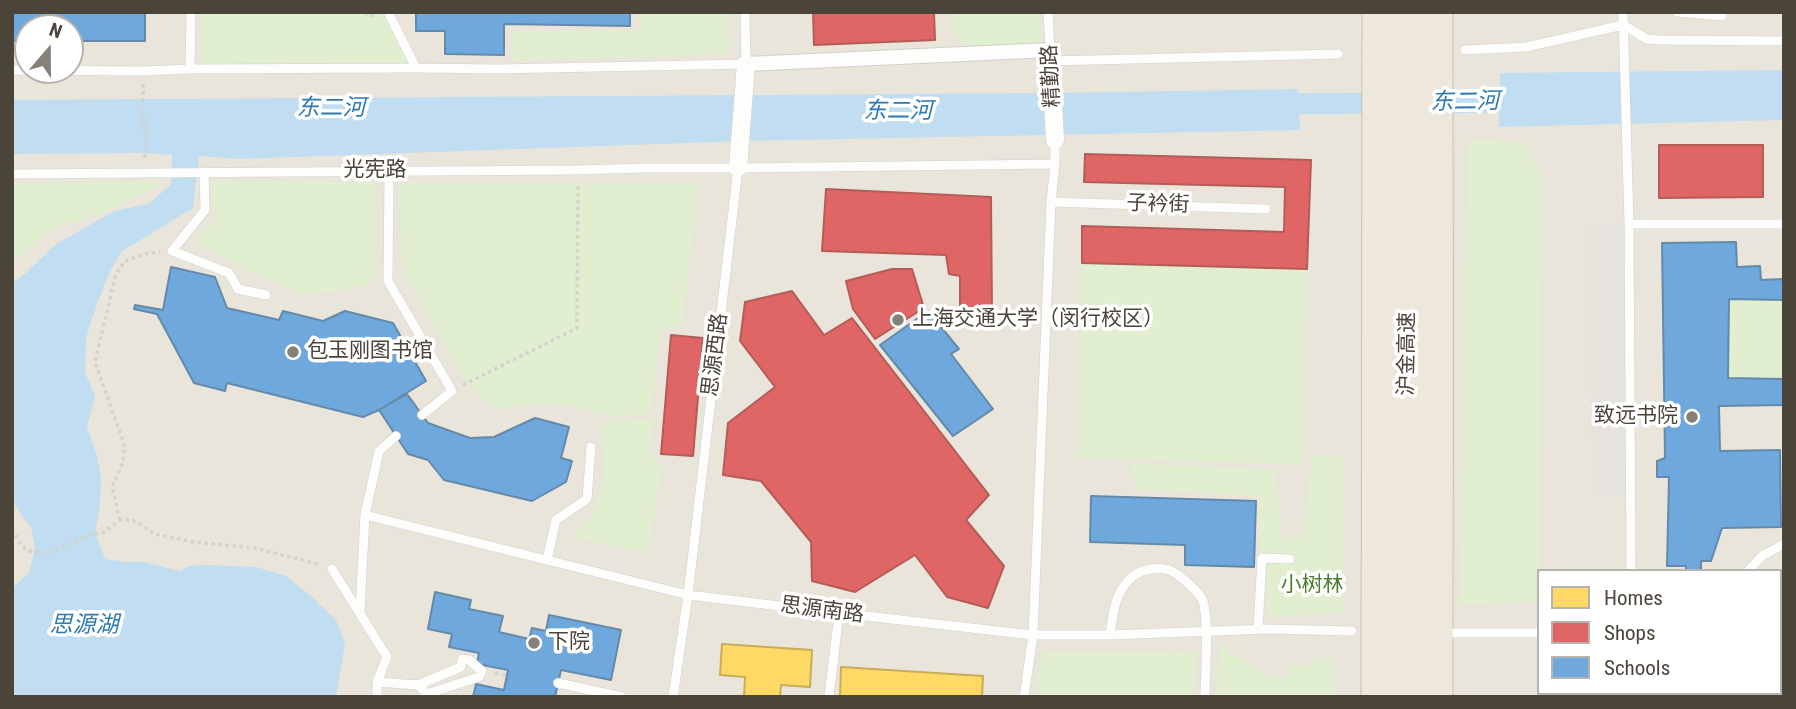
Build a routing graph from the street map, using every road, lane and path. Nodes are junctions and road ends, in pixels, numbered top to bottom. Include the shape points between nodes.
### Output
1 (191, 12) edge
2 (388, 12) edge
3 (745, 12) edge
4 (1048, 12) edge
5 (1379, 12) edge
6 (1408, 12) edge
7 (1436, 12) edge
8 (1623, 12) edge
9 (1677, 12) edge
10 (1722, 16) dead end
11 (1623, 25) junction
12 (1784, 41) edge
13 (1338, 54) dead end
14 (1050, 56) junction
15 (1422, 59) junction
16 (746, 64) junction
17 (416, 68) junction
18 (190, 69) junction
19 (12, 70) edge
20 (1052, 85) joint
21 (143, 94) dead end
22 (1055, 140) joint
23 (1408, 149) junction
24 (145, 155) dead end
25 (738, 162) junction
26 (1055, 164) junction
27 (578, 170) junction
28 (204, 172) junction
29 (389, 172) junction
30 (12, 174) edge
31 (1051, 202) junction
32 (1266, 209) dead end
33 (1629, 224) junction
34 (1784, 224) edge
35 (173, 251) junction
36 (266, 295) dead end
37 (452, 391) junction
38 (422, 415) dead end
39 (396, 436) dead end
40 (591, 447) dead end
41 (365, 514) junction
42 (120, 520) junction
43 (12, 529) edge
44 (1784, 544) edge
45 (1290, 559) dead end
46 (547, 560) junction
47 (332, 569) joint
48 (1631, 569) edge
49 (1750, 569) edge
50 (688, 595) junction
51 (360, 612) junction
52 (839, 613) junction
53 (1258, 629) junction
54 (1206, 631) junction
55 (1352, 631) dead end
56 (1447, 633) dead end
57 (1537, 634) edge
58 (1033, 635) junction
59 (1110, 635) junction
60 (377, 682) junction
61 (558, 683) dead end
62 (418, 685) junction
63 (377, 697) edge
64 (622, 697) edge
65 (673, 697) edge
66 (829, 697) edge
67 (1024, 697) edge
68 (1205, 697) edge
69 (1378, 697) edge
70 (1408, 697) edge
71 (1436, 697) edge

1 - 18 lane
2 - 17 lane
3 - 16 lane, 思源西路
4 - 14 lane, 精勤路
5 - 15 highway, 沪金高速
6 - 15 highway, 沪金高速
7 - 15 highway, 沪金高速
8 - 11 lane
9 - 10 lane
11 - 12 lane via 1647,39
11 - 15 lane via 1527,47
11 - 33 lane
13 - 14 lane
14 - 16 street
14 - 20 lane, 精勤路
15 - 23 highway, 沪金高速
15 - 23 highway, 沪金高速
16 - 17 lane
16 - 25 street, 思源西路
17 - 18 lane
18 - 19 lane
20 - 22 street, 精勤路
21 - 24 path
22 - 26 lane
23 - 69 highway, 沪金高速
23 - 70 highway, 沪金高速
23 - 71 highway, 沪金高速
25 - 26 lane, 光宪路
25 - 27 lane, 光宪路
25 - 50 lane, 思源西路
26 - 31 lane
27 - 29 lane, 光宪路
27 - 37 path via 577,328
28 - 29 lane, 光宪路
28 - 30 lane, 光宪路
28 - 35 lane via 205,210
29 - 37 lane via 388,281
31 - 32 lane, 子衿街
31 - 58 lane
33 - 34 lane
33 - 48 lane
35 - 36 lane via 229,272 238,289
35 - 42 path via 125,261 116,274 95,362 125,447 112,487
37 - 38 lane
39 - 41 lane via 380,452
40 - 46 lane via 587,499 556,520
41 - 46 lane, 思源南路
41 - 51 lane
42 - 43 path via 104,532 49,553 29,551
42 - 47 path via 134,520 155,534 255,548
44 - 49 lane
45 - 53 lane via 1262,558
46 - 50 lane, 思源南路
47 - 51 lane
50 - 52 lane, 思源南路
50 - 65 lane, 思源西路
51 - 60 lane via 387,657
52 - 58 lane, 思源南路
52 - 66 lane
53 - 54 lane, 思源南路
53 - 55 lane, 思源南路
54 - 59 lane, 思源南路
54 - 59 lane via 1203,600 1190,584 1169,570 1146,569 1129,579 1114,602
54 - 68 lane
56 - 57 lane
58 - 59 lane, 思源南路
58 - 67 lane
60 - 62 lane
60 - 63 lane
61 - 64 lane
62 - 62 lane via 427,694 479,677 482,671 462,659 461,667

